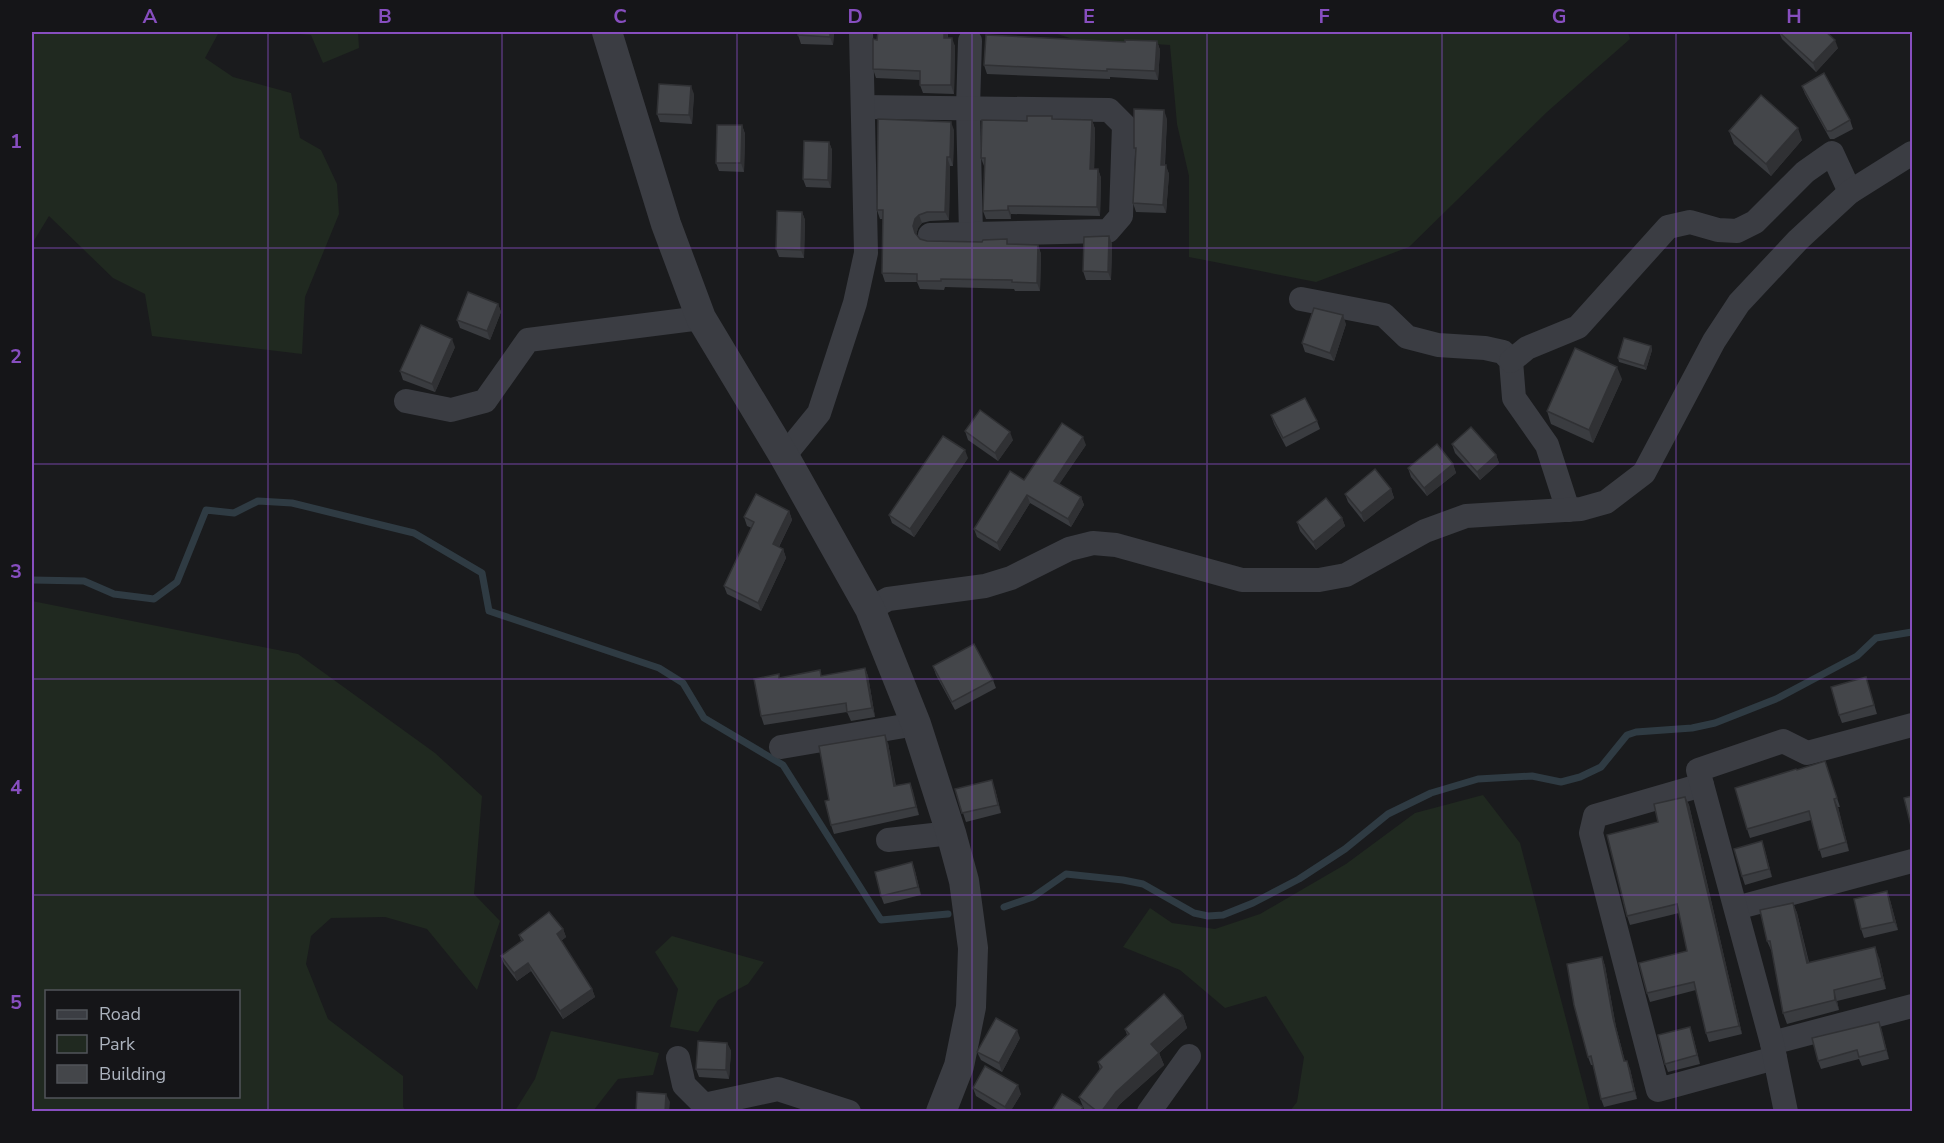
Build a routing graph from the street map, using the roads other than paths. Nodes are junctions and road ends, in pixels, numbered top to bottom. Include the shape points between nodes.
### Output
1 (607, 32) edge
2 (861, 32) edge
3 (970, 41) dead end
4 (863, 107) junction
5 (968, 108) junction
6 (1912, 153) edge
7 (1850, 192) junction
8 (971, 234) junction
9 (930, 235) dead end
10 (1301, 299) dead end
11 (701, 318) junction
12 (1511, 361) junction
13 (406, 401) dead end
14 (784, 456) junction
15 (1568, 510) junction
16 (870, 609) junction
17 (916, 724) junction
18 (1912, 725) edge
19 (781, 747) dead end
20 (1702, 786) junction
21 (951, 833) junction
22 (888, 840) dead end
23 (1912, 861) edge
24 (1736, 908) junction
25 (1912, 1006) edge
26 (1773, 1050) junction
27 (1189, 1056) dead end
28 (678, 1058) dead end
29 (849, 1112) edge
30 (941, 1112) edge
31 (1149, 1112) edge
32 (1786, 1112) edge

1 - 11 street via 666,224
2 - 4 street
3 - 5 street
4 - 5 street
4 - 14 street via 866,253 855,303 819,413
5 - 8 street
5 - 8 street via 1109,110 1124,125 1121,216 1108,231
6 - 7 street
7 - 12 street via 1832,153 1805,172 1755,222 1737,231 1690,222 1668,227 1578,327 1527,348
7 - 15 street via 1739,303 1714,341 1644,473 1606,501
8 - 9 street
10 - 12 street via 1384,315 1407,337 1438,345 1503,352
11 - 13 street via 528,340 485,401 451,410
11 - 14 street
12 - 15 street via 1514,398 1547,445
14 - 16 street
15 - 16 street via 1466,516 1425,531 1346,575 1319,580 1242,580 1116,545 1093,543 1069,549 1011,578 985,586 888,599
16 - 17 street
17 - 19 street
17 - 21 street
18 - 20 street via 1807,753 1783,741 1698,770
20 - 24 street
20 - 26 street via 1595,816 1591,833 1658,1090
21 - 22 street
21 - 30 street via 964,881 973,948 971,1007 959,1066
23 - 24 street
24 - 26 street
25 - 26 street
26 - 32 street
27 - 31 street
28 - 29 street via 684,1085 704,1105 778,1089

